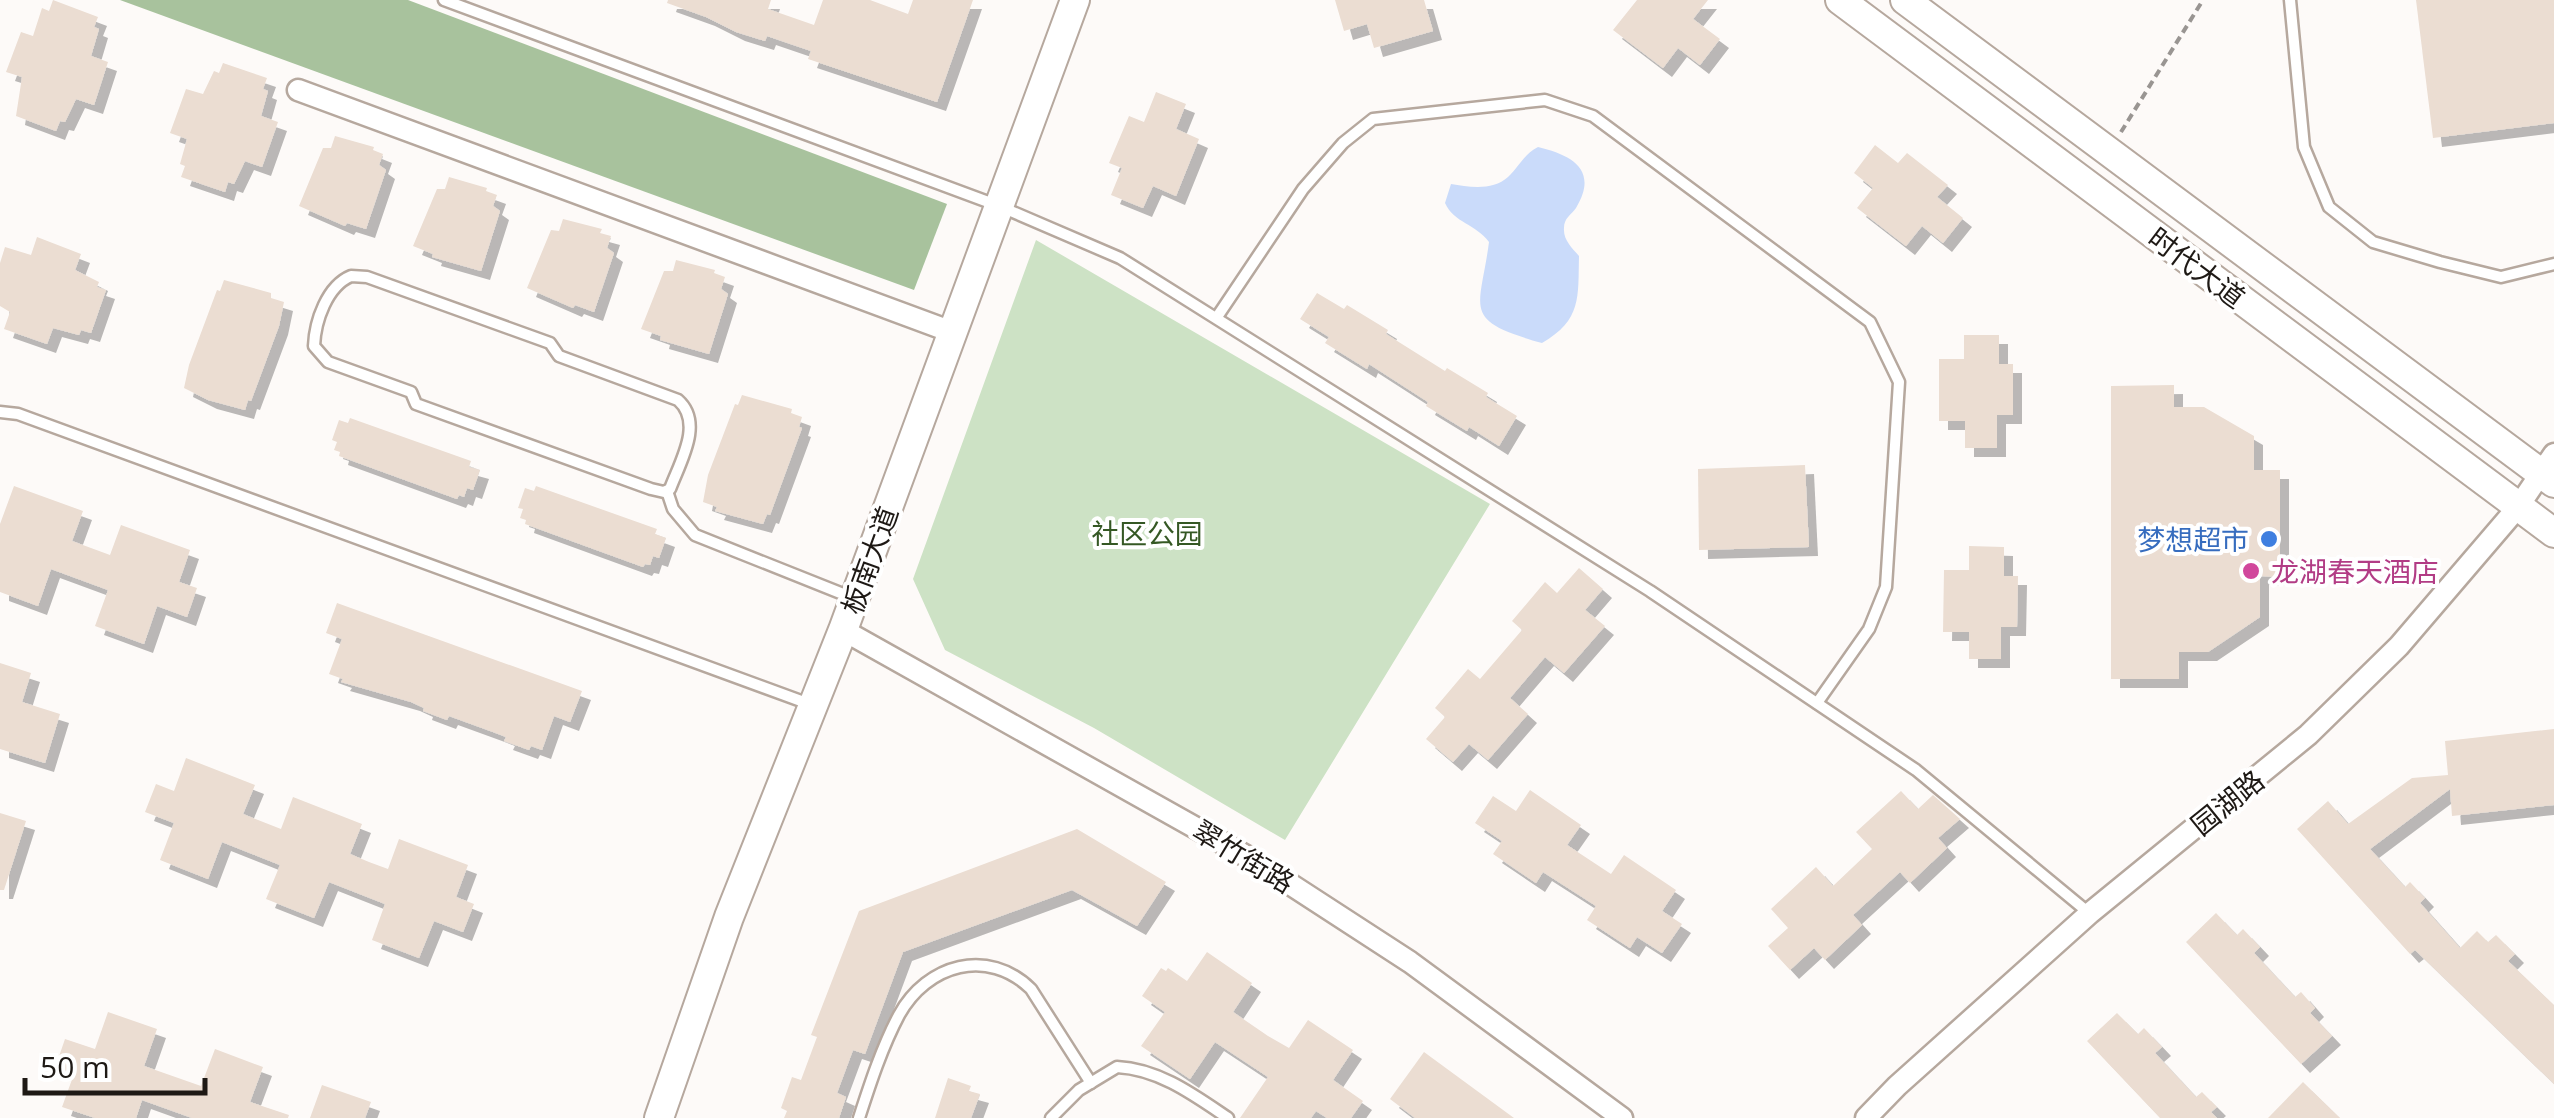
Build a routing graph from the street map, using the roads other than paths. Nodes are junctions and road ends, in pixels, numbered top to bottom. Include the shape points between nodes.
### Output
1 (444, 0) edge
2 (1075, 0) edge
3 (1840, 0) edge
4 (1905, 0) edge
5 (2290, 0) edge
6 (298, 90) dead end
7 (999, 206) junction
8 (2554, 264) edge
9 (1217, 317) junction
10 (952, 332) junction
11 (0, 412) edge
12 (2550, 470) edge
13 (668, 491) junction
14 (2518, 507) junction
15 (2554, 534) edge
16 (854, 598) junction
17 (843, 630) junction
18 (1817, 703) junction
19 (813, 705) junction
20 (2090, 914) junction
21 (1091, 1082) junction
22 (659, 1118) edge
23 (858, 1118) edge
24 (1051, 1118) edge
25 (1228, 1118) edge
26 (1622, 1118) edge
27 (1866, 1118) edge

1 - 7 lane
2 - 7 main road, 板南大道
3 - 14 main road, 时代大道
4 - 12 main road, 时代大道
5 - 8 lane via 2304,147 2329,207 2373,242 2440,262 2501,277
6 - 10 street
7 - 9 lane via 1120,258
7 - 10 main road, 板南大道
9 - 18 lane
9 - 18 lane via 1303,188 1373,120 1544,100 1592,116 1870,322 1899,382 1886,587 1870,629
10 - 16 main road, 板南大道
11 - 19 lane
12 - 14 street, 园湖路
13 - 13 lane via 416,404 411,392 328,362 314,341 331,291 346,278 367,276 550,343 559,356 674,398 686,407 691,426
13 - 16 lane via 695,536
14 - 15 main road, 时代大道
14 - 20 street, 园湖路 via 2400,646 2308,736
16 - 17 main road, 板南大道
17 - 19 main road, 板南大道
17 - 26 street, 翠竹街路 via 1253,860 1410,962
18 - 20 lane via 1916,770
19 - 22 main road, 板南大道
20 - 27 street, 园湖路
21 - 23 lane via 1030,989 1000,967 980,962 943,973 900,1012
21 - 24 lane
21 - 25 lane via 1131,1067

